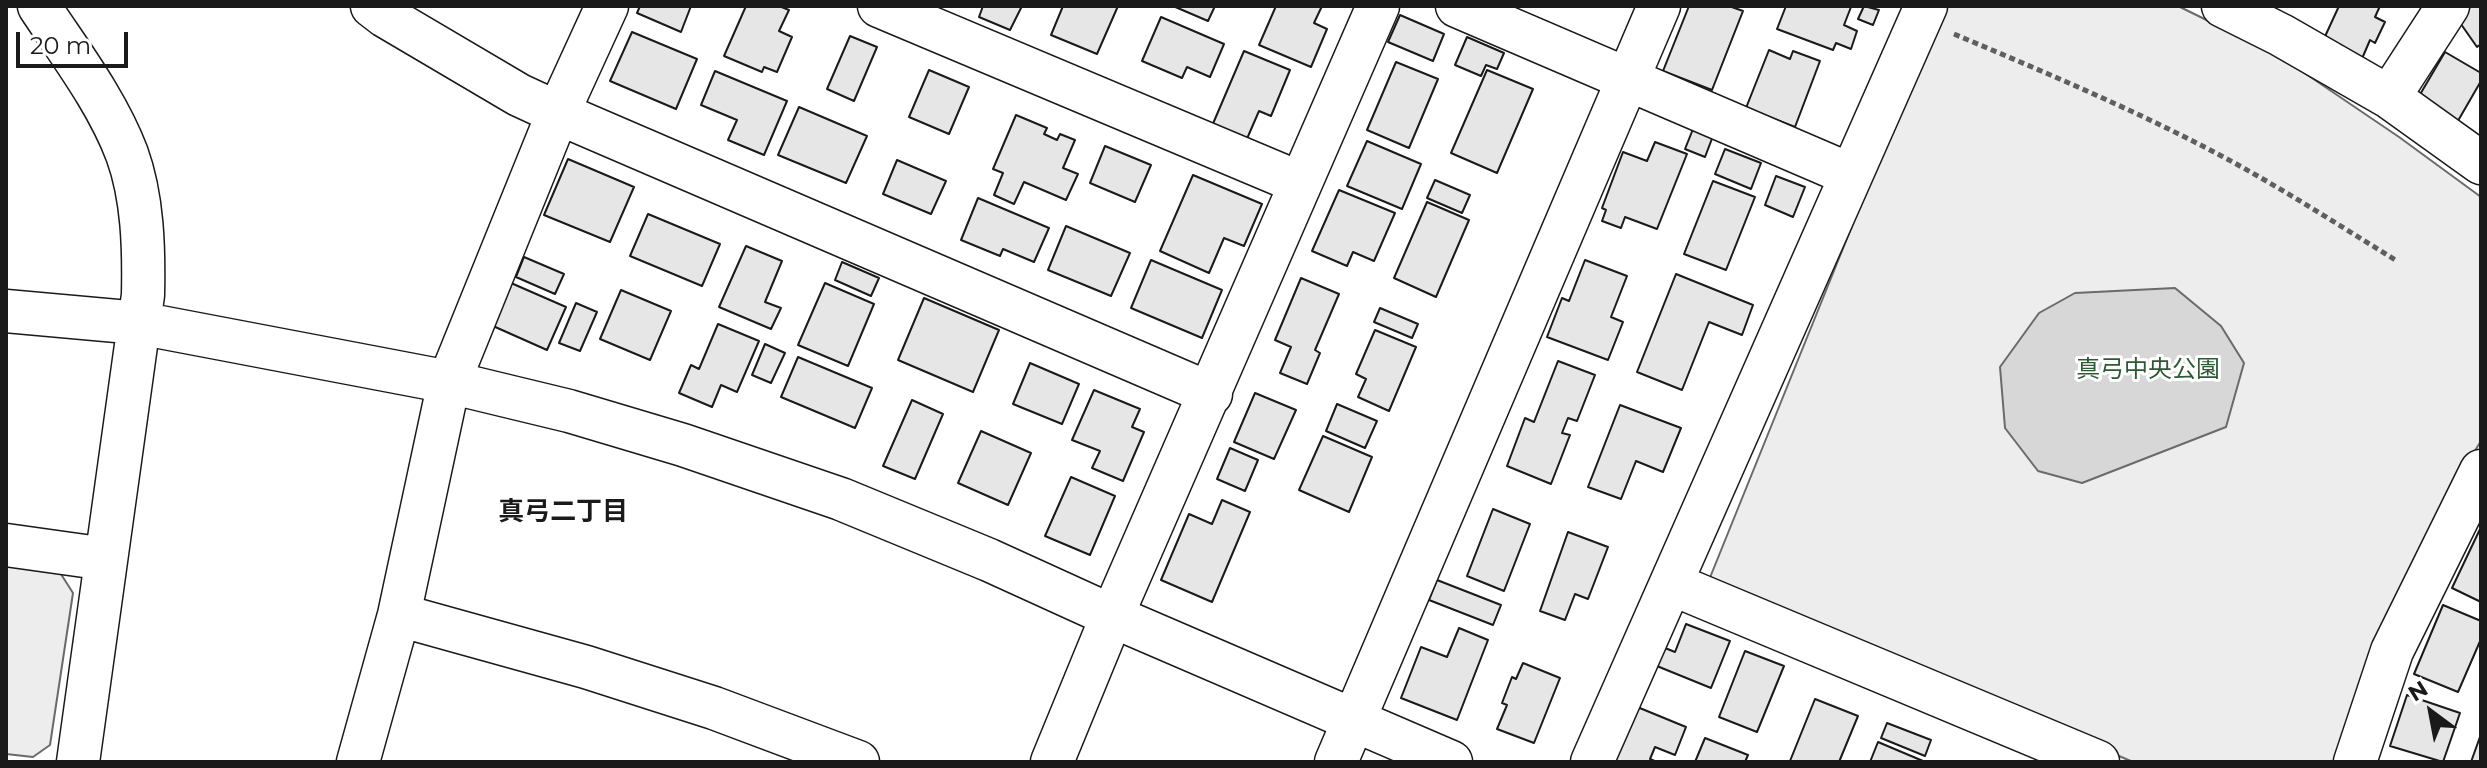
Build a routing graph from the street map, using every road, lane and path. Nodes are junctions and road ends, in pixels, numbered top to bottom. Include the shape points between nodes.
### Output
1 (39, 6) edge
2 (372, 6) edge
3 (607, 6) edge
4 (879, 6) edge
5 (1378, 6) edge
6 (1457, 6) edge
7 (1659, 6) edge
8 (2223, 6) edge
9 (2448, 6) edge
10 (1923, 12) edge
11 (1628, 80) junction
12 (2389, 97) junction
13 (558, 113) junction
14 (2481, 163) edge
15 (1851, 175) junction
16 (1300, 183) junction
17 (2397, 261) dead end
18 (6, 311) edge
19 (139, 323) junction
20 (449, 382) junction
21 (1211, 394) junction
22 (2481, 471) edge
23 (6, 545) edge
24 (106, 559) junction
25 (1672, 584) junction
26 (399, 615) junction
27 (1112, 616) junction
28 (1355, 720) junction
29 (78, 762) edge
30 (358, 762) edge
31 (858, 762) edge
32 (1052, 762) edge
33 (1336, 762) edge
34 (1451, 762) edge
35 (1592, 762) edge
36 (2098, 762) edge
37 (2355, 762) edge

1 - 19 street via 100,101 127,155 144,257
2 - 13 street
3 - 13 street
4 - 16 street
5 - 16 street
6 - 11 street
7 - 11 street
8 - 12 street
9 - 12 street
10 - 15 street
10 - 17 path via 2216,153
11 - 15 street
11 - 28 street
12 - 14 street
13 - 20 street
13 - 21 street
15 - 25 street
16 - 21 street
18 - 19 street
19 - 20 street
19 - 24 street
20 - 26 street
20 - 27 street via 583,415 841,499
21 - 27 street
22 - 37 street via 2392,651
23 - 24 street
24 - 29 street
25 - 35 street
25 - 36 street
26 - 30 street
26 - 31 street via 586,667
27 - 28 street
27 - 32 street
28 - 33 street
28 - 34 street

